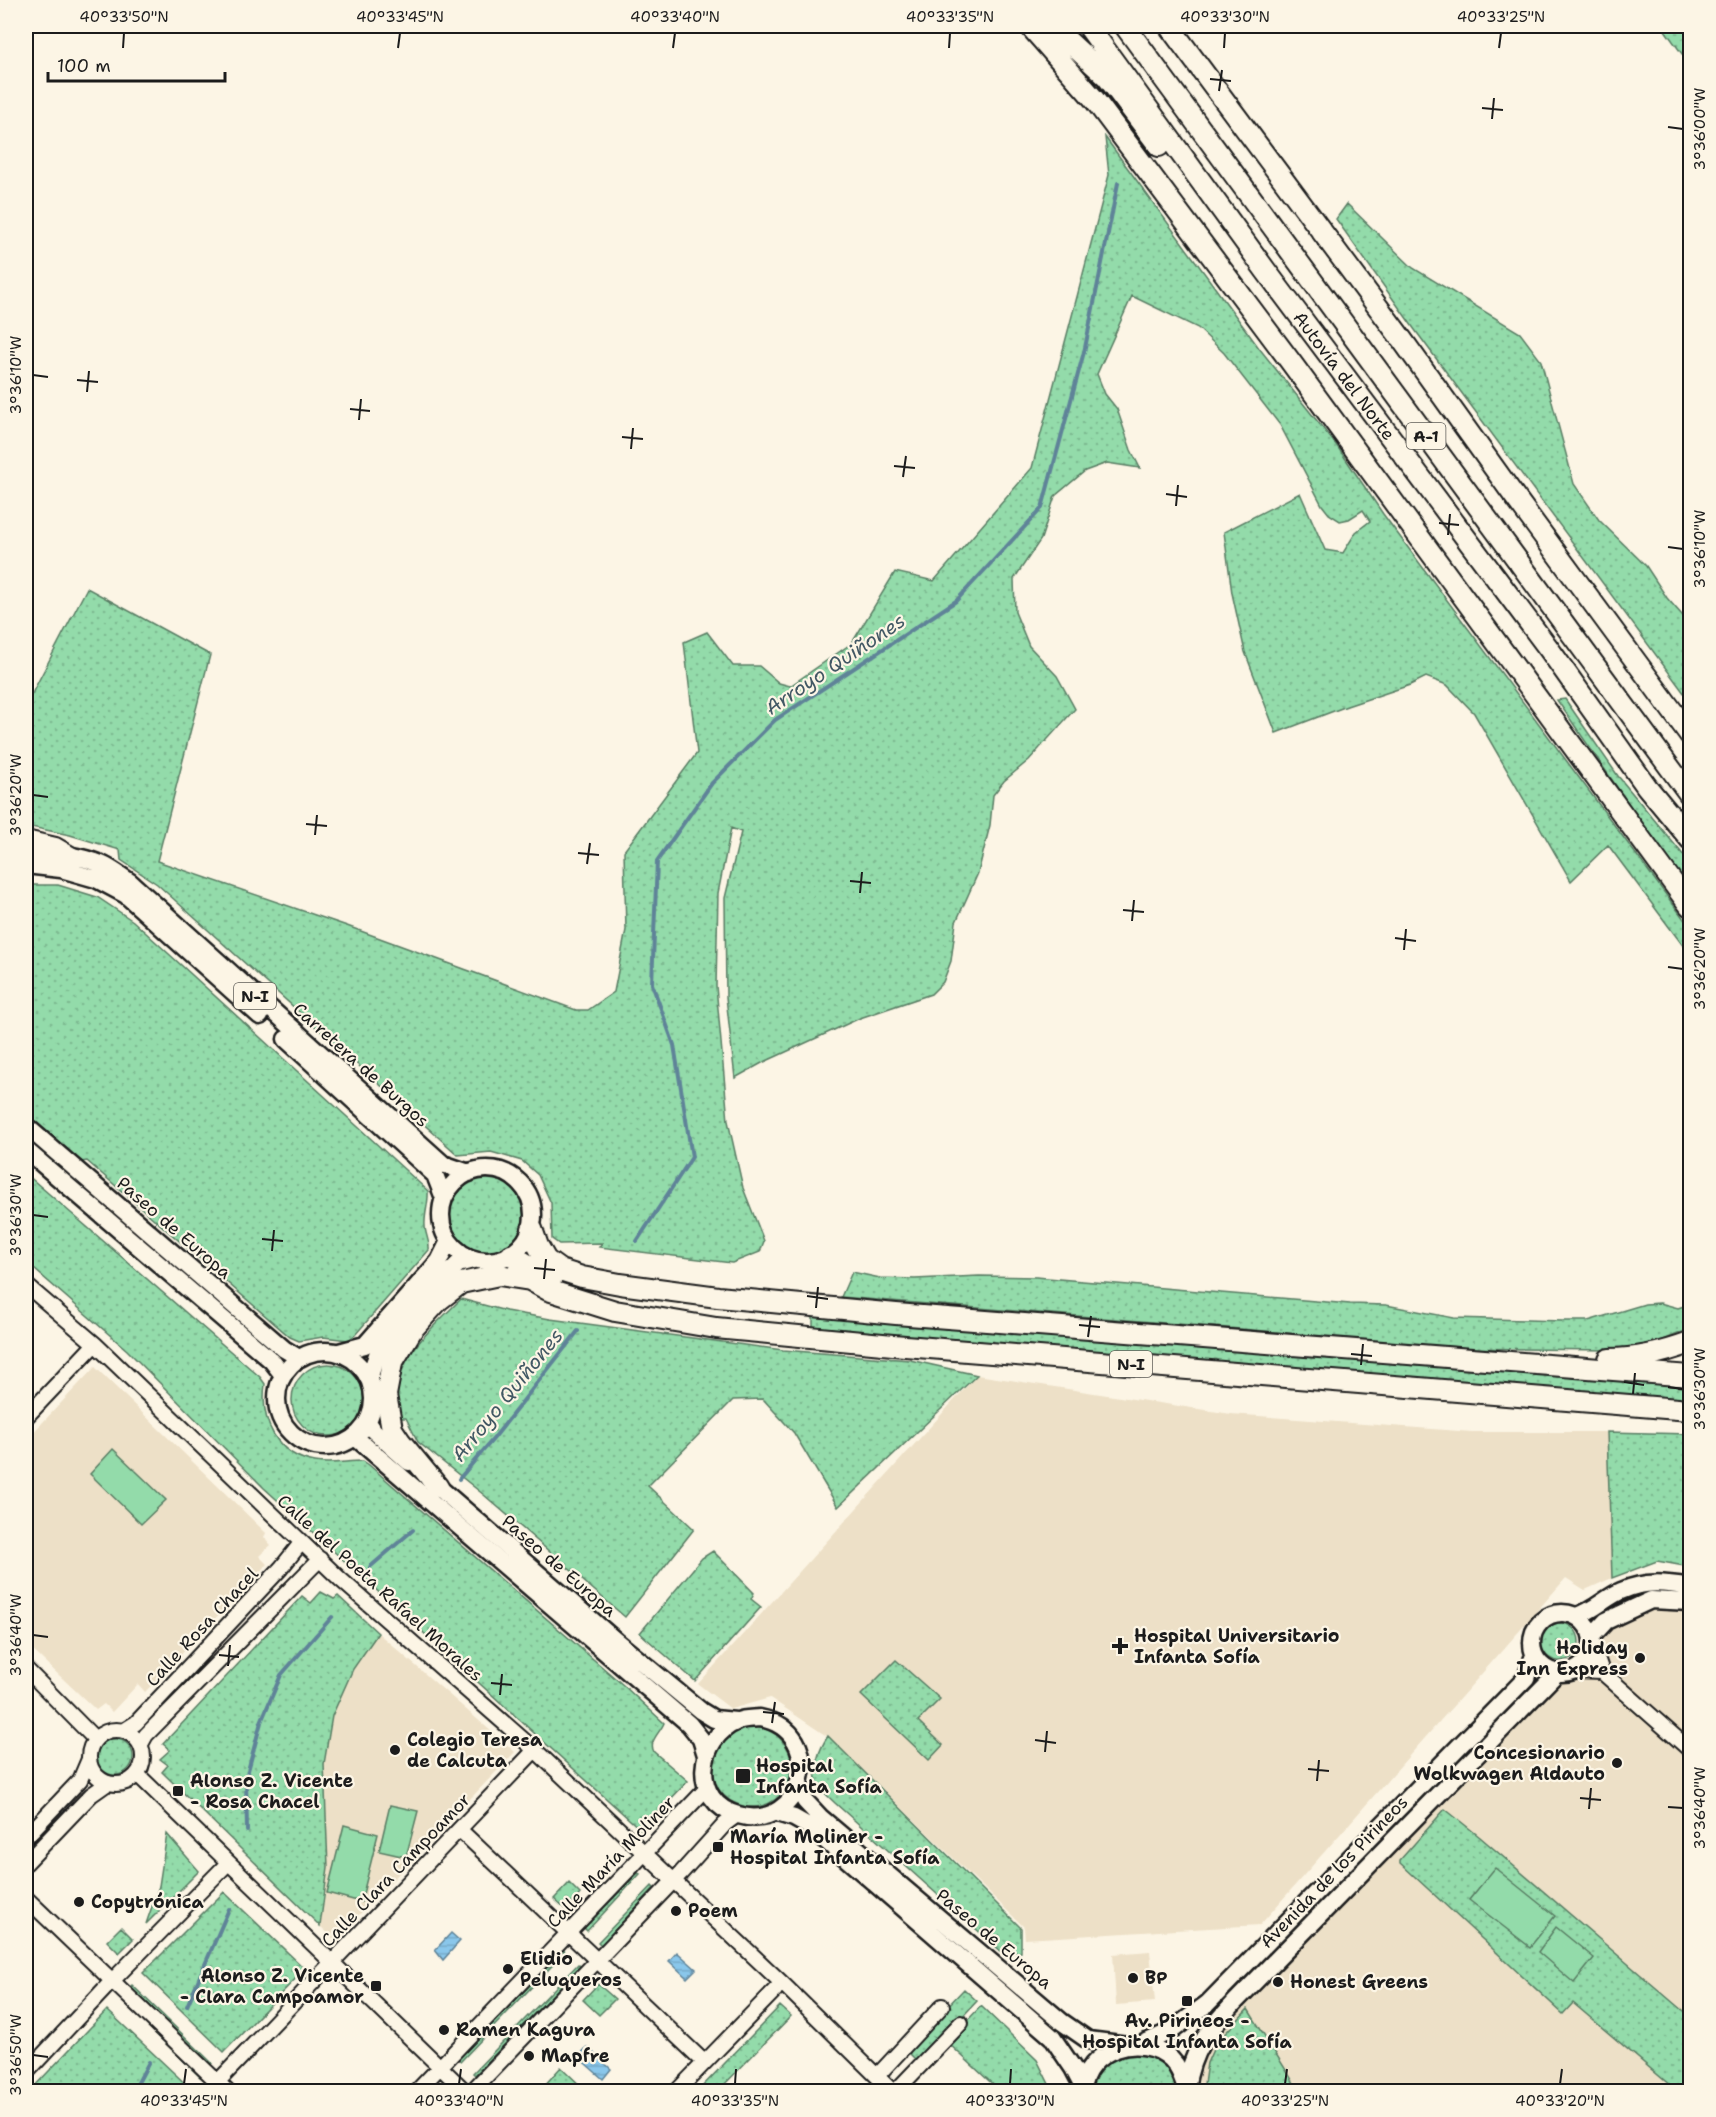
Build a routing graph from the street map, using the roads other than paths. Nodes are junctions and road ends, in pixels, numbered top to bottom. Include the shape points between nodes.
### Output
1 (1030, 26) edge
2 (1052, 26) edge
3 (1088, 26) edge
4 (1125, 26) edge
5 (1169, 26) edge
6 (1266, 271) junction
7 (1690, 735) edge
8 (1690, 795) edge
9 (26, 838) edge
10 (1690, 839) edge
11 (26, 851) edge
12 (77, 857) junction
13 (26, 865) edge
14 (1690, 906) edge
15 (26, 1126) edge
16 (26, 1150) edge
17 (469, 1173) junction
18 (444, 1198) junction
19 (532, 1229) junction
20 (449, 1241) junction
21 (512, 1255) junction
22 (473, 1260) junction
23 (26, 1285) edge
24 (575, 1298) junction
25 (1690, 1343) edge
26 (95, 1344) junction
27 (339, 1352) junction
28 (299, 1358) junction
29 (1559, 1366) junction
30 (283, 1375) junction
31 (1690, 1376) edge
32 (369, 1378) junction
33 (1690, 1410) edge
34 (26, 1415) edge
35 (368, 1422) junction
36 (355, 1437) junction
37 (438, 1487) junction
38 (301, 1543) junction
39 (320, 1559) junction
40 (1690, 1587) edge
41 (1690, 1602) edge
42 (1577, 1616) junction
43 (1593, 1641) junction
44 (1534, 1655) junction
45 (26, 1669) edge
46 (1566, 1672) junction
47 (1602, 1672) junction
48 (736, 1721) junction
49 (125, 1730) junction
50 (95, 1739) junction
51 (141, 1744) junction
52 (535, 1750) junction
53 (1690, 1750) edge
54 (706, 1755) junction
55 (89, 1759) junction
56 (137, 1774) junction
57 (108, 1783) junction
58 (800, 1786) junction
59 (707, 1788) junction
60 (777, 1812) junction
61 (737, 1815) junction
62 (460, 1830) junction
63 (26, 1837) edge
64 (644, 1854) junction
65 (26, 1863) edge
66 (228, 1863) junction
67 (673, 1882) junction
68 (26, 1898) edge
69 (568, 1933) junction
70 (597, 1960) junction
71 (333, 1963) junction
72 (111, 1982) junction
73 (782, 1983) junction
74 (942, 2006) dead end
75 (961, 2023) dead end
76 (1134, 2045) junction
77 (704, 2062) junction
78 (440, 2067) junction
79 (26, 2073) edge
80 (877, 2076) junction
81 (213, 2086) edge
82 (1082, 2089) edge
83 (1186, 2090) edge
84 (228, 2091) edge
85 (416, 2091) edge
86 (466, 2091) edge
87 (471, 2091) edge
88 (676, 2091) edge
89 (894, 2091) edge

1 - 14 highway via 1094,99
2 - 6 highway via 1107,77 1218,223
3 - 6 highway, Autovía del Norte / A-1
4 - 8 highway, Autovía del Norte / A-1
5 - 7 highway
6 - 10 highway, Autovía del Norte / A-1
9 - 12 street via 56,845
11 - 12 main road, Carretera de Burgos / N-I
12 - 17 main road, Carretera de Burgos / N-I via 103,865 130,882 443,1164
13 - 18 main road, Carretera de Burgos / N-I via 96,879 126,895 435,1175
15 - 28 main road, Paseo de Europa
16 - 30 main road, Paseo de Europa via 272,1361
17 - 18 main road via 458,1179
17 - 19 main road, N-I via 498,1170 518,1181 531,1199
18 - 20 main road, N-I via 442,1223
19 - 21 main road
19 - 29 highway, N-I via 546,1260 560,1270 620,1284 896,1314
20 - 22 main road
20 - 27 main road via 439,1261 365,1345
21 - 22 main road via 493,1261
21 - 24 highway, N-I
22 - 32 main road via 458,1264 450,1272 377,1355
23 - 26 street, Calle del Poeta Rafael Morales
24 - 33 highway, N-I via 615,1311 716,1328
24 - 37 highway via 531,1280 500,1275 461,1283 412,1330 392,1363 386,1395 392,1428
25 - 29 highway via 1628,1359 1586,1360
26 - 34 street
26 - 38 street, Calle del Poeta Rafael Morales
27 - 28 main road via 325,1350
27 - 32 main road via 357,1362
28 - 30 main road
29 - 31 highway, N-I
30 - 36 main road via 277,1404 288,1431 306,1443 328,1448
32 - 35 main road via 374,1400
35 - 36 main road
35 - 37 main road, Paseo de Europa
36 - 54 main road, Paseo de Europa via 689,1724 701,1739
37 - 48 main road, Paseo de Europa via 701,1711 714,1719
38 - 39 street, Calle del Poeta Rafael Morales
38 - 49 street, Calle Rosa Chacel via 136,1723
39 - 51 street, Calle Rosa Chacel
39 - 52 street, Calle del Poeta Rafael Morales
40 - 42 main road via 1656,1582 1621,1591
41 - 43 main road via 1651,1600 1606,1621
42 - 43 main road via 1585,1622
42 - 44 main road via 1557,1613 1536,1625 1532,1638
43 - 46 main road via 1588,1660
43 - 47 street
44 - 46 main road via 1541,1665
44 - 76 main road, Avenida de los Pirineos via 1526,1677 1207,2004 1171,2031
45 - 50 street
46 - 47 street
46 - 83 main road, Avenida de los Pirineos via 1234,2002 1196,2051
47 - 53 street
48 - 54 main road via 712,1742
48 - 58 main road via 774,1721 791,1734 799,1748
49 - 50 street via 114,1729
49 - 51 street
50 - 55 street
51 - 56 street via 144,1754
52 - 62 street, Calle Clara Campoamor
52 - 64 street, Calle del Poeta Rafael Morales
54 - 59 main road via 703,1769
55 - 57 street via 98,1778
55 - 63 street via 80,1780
56 - 57 street via 129,1781
56 - 66 street
57 - 65 street via 91,1795
58 - 60 main road
58 - 76 main road, Paseo de Europa via 805,1801 820,1817 1062,2022 1088,2040
59 - 61 main road via 721,1807
59 - 64 street, Calle María Moliner
60 - 61 main road via 758,1817
60 - 82 main road, Paseo de Europa via 810,1827 1052,2037
61 - 67 street
62 - 69 street
62 - 71 street, Calle Clara Campoamor
64 - 67 street, Calle del Poeta Rafael Morales
64 - 69 street, Calle María Moliner
66 - 71 street
66 - 72 street
67 - 70 street
67 - 73 street, Calle del Poeta Rafael Morales
68 - 72 street
69 - 70 street
69 - 78 street, Calle María Moliner
70 - 77 street
70 - 87 street
71 - 78 street
71 - 81 street, Calle Clara Campoamor
72 - 79 street
72 - 81 street
73 - 77 street
73 - 80 street, Calle del Poeta Rafael Morales
74 - 80 street
75 - 89 street
76 - 82 main road, Avenida de los Pirineos via 1112,2050 1099,2059 1088,2071
76 - 83 main road via 1156,2049 1170,2059
77 - 88 street
78 - 85 street, Calle María Moliner
78 - 86 street
80 - 89 street, Calle del Poeta Rafael Morales
81 - 84 street

